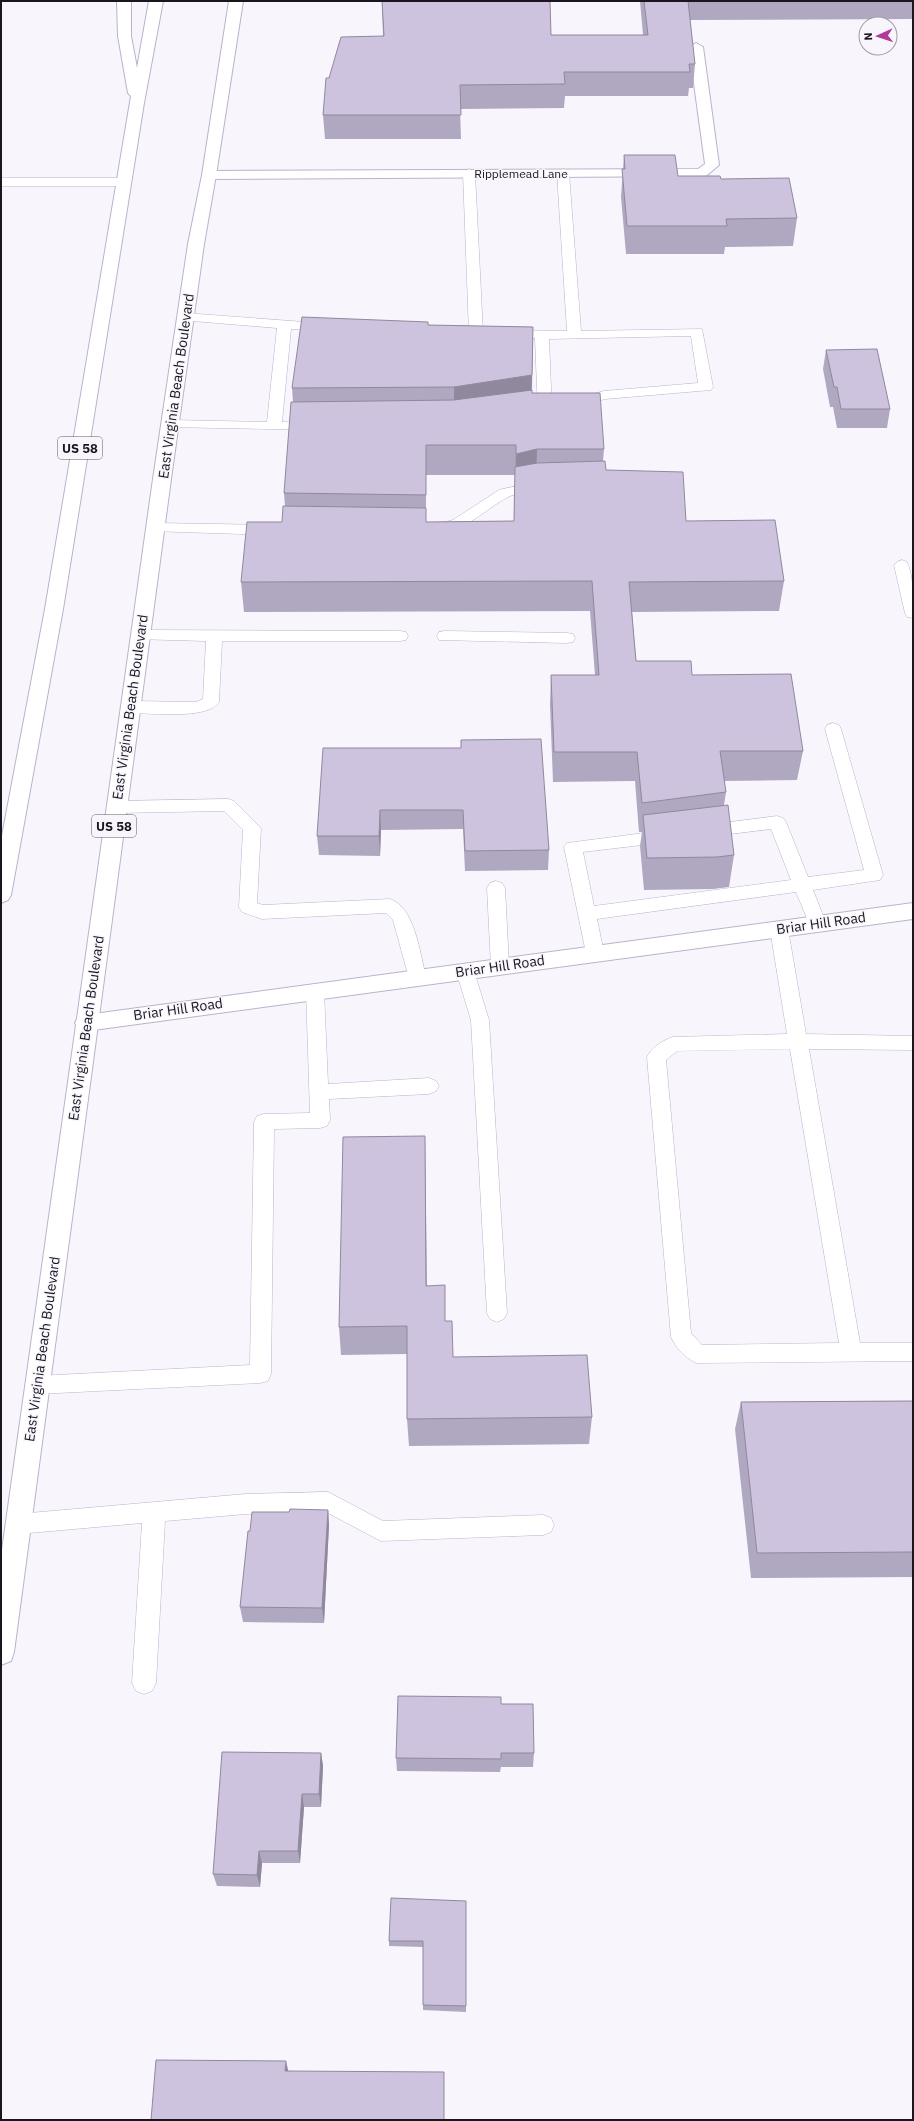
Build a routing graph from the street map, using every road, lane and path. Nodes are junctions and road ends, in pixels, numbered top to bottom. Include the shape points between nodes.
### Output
1 (124, 1) edge
2 (156, 1) edge
3 (236, 1) edge
4 (696, 47) dead end
5 (137, 103) junction
6 (469, 173) junction
7 (563, 173) junction
8 (209, 175) junction
9 (1, 182) edge
10 (125, 182) junction
11 (185, 317) junction
12 (284, 325) junction
13 (340, 328) edge
14 (461, 333) edge
15 (476, 333) junction
16 (542, 334) junction
17 (574, 335) junction
18 (556, 409) junction
19 (530, 414) edge
20 (171, 424) junction
21 (274, 426) junction
22 (330, 427) edge
23 (552, 486) edge
24 (155, 528) junction
25 (289, 530) edge
26 (425, 532) edge
27 (902, 565) dead end
28 (913, 613) edge
29 (140, 635) junction
30 (214, 636) junction
31 (400, 636) dead end
32 (445, 636) dead end
33 (567, 638) dead end
34 (130, 707) junction
35 (833, 729) dead end
36 (117, 807) junction
37 (803, 886) junction
38 (496, 888) dead end
39 (1, 895) edge
40 (913, 911) edge
41 (588, 914) junction
42 (817, 923) junction
43 (779, 929) junction
44 (595, 954) junction
45 (500, 966) junction
46 (465, 971) junction
47 (417, 977) junction
48 (315, 991) junction
49 (86, 1023) junction
50 (798, 1041) junction
51 (913, 1043) edge
52 (429, 1086) dead end
53 (318, 1092) junction
54 (497, 1313) dead end
55 (851, 1352) junction
56 (913, 1352) edge
57 (37, 1385) junction
58 (154, 1512) junction
59 (18, 1524) junction
60 (543, 1525) dead end
61 (1, 1652) edge
62 (144, 1683) dead end

1 - 5 main road via 128,60
2 - 5 main road, US 58
3 - 8 main road, East Virginia Beach Boulevard / US 58
4 - 7 main road, Ripplemead Lane via 712,165 701,173
5 - 10 main road, US 58
6 - 7 main road, Ripplemead Lane
6 - 8 main road, Ripplemead Lane
6 - 15 lane
7 - 17 lane
8 - 11 main road, East Virginia Beach Boulevard / US 58
9 - 10 lane
10 - 39 main road, US 58 via 54,610
11 - 12 lane
11 - 20 main road, East Virginia Beach Boulevard / US 58
12 - 13 lane
12 - 21 lane
14 - 15 lane
15 - 16 lane
16 - 17 lane
16 - 18 lane
17 - 18 lane via 697,332 706,387 604,395
18 - 19 lane
20 - 21 lane
20 - 24 main road, East Virginia Beach Boulevard / US 58
21 - 22 lane
23 - 26 lane via 536,486 504,493 458,523
24 - 25 lane
24 - 29 main road, East Virginia Beach Boulevard / US 58
27 - 28 lane
29 - 30 lane
29 - 34 main road, East Virginia Beach Boulevard / US 58
30 - 31 lane
30 - 34 lane via 211,702 198,708
32 - 33 lane
34 - 36 main road, East Virginia Beach Boulevard / US 58
35 - 37 lane via 874,875
36 - 47 lane via 228,805 252,828 248,907 262,912 390,906 401,917
36 - 49 main road, East Virginia Beach Boulevard / US 58
37 - 41 lane
37 - 41 lane via 777,822 572,847
37 - 42 lane
38 - 45 lane
40 - 42 main road, Briar Hill Road
41 - 44 lane
42 - 43 main road, Briar Hill Road
43 - 44 main road, Briar Hill Road
43 - 50 lane
44 - 45 main road, Briar Hill Road
45 - 46 main road, Briar Hill Road
46 - 47 main road, Briar Hill Road
46 - 54 lane via 480,1020
47 - 48 main road, Briar Hill Road
48 - 49 main road, Briar Hill Road
48 - 53 lane
49 - 57 main road, East Virginia Beach Boulevard / US 58
50 - 51 lane
50 - 55 lane
50 - 55 lane via 673,1044 656,1057 681,1337 697,1354
52 - 53 lane
53 - 57 lane via 320,1120 264,1122 260,1374
55 - 56 lane
57 - 59 main road, East Virginia Beach Boulevard / US 58
58 - 59 lane
58 - 60 lane via 246,1504 328,1502 381,1531
58 - 62 lane
59 - 61 main road, East Virginia Beach Boulevard / US 58

